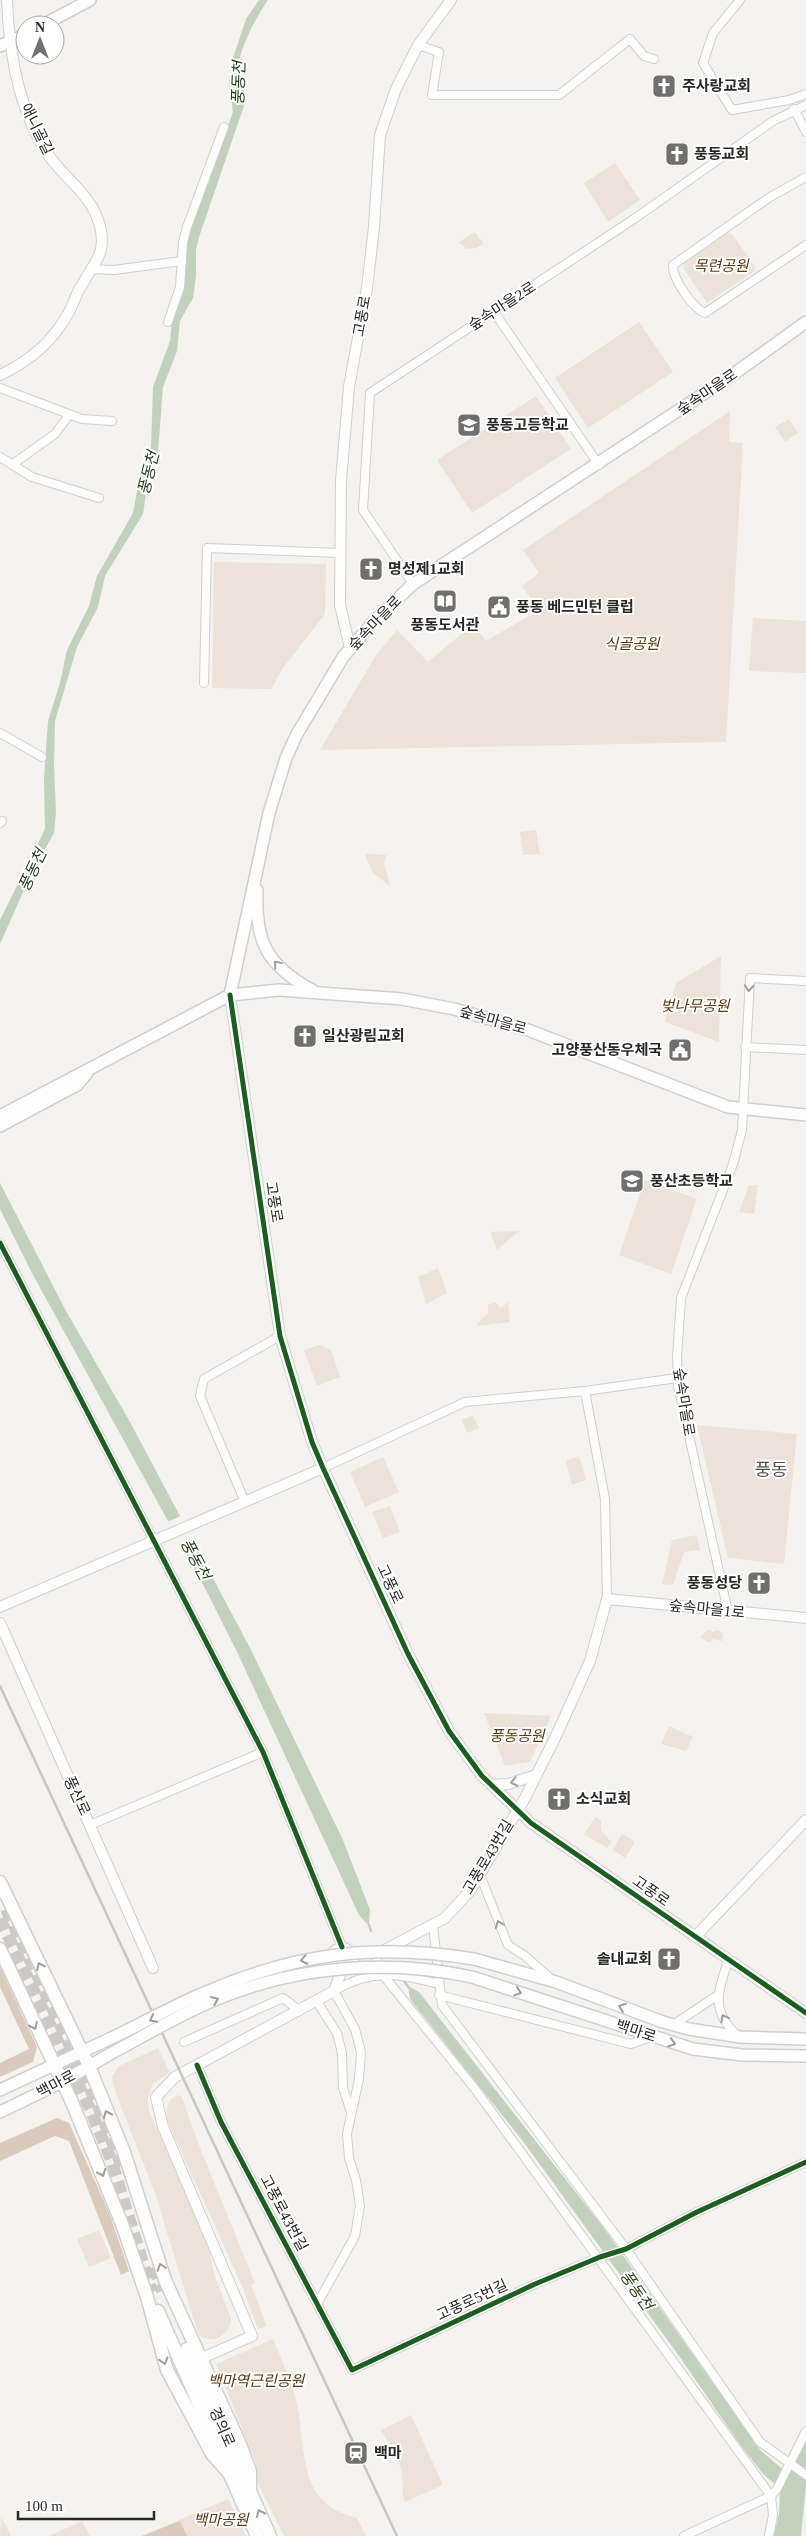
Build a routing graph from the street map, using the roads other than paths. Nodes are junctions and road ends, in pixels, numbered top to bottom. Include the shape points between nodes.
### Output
1 (6, 0) edge
2 (90, 0) edge
3 (452, 0) edge
4 (738, 0) edge
5 (62, 15) edge
6 (4, 45) edge
7 (418, 45) junction
8 (654, 59) dead end
9 (806, 94) edge
10 (806, 105) edge
11 (794, 110) junction
12 (224, 127) dead end
13 (806, 132) edge
14 (806, 177) edge
15 (806, 246) edge
16 (182, 261) junction
17 (91, 269) junction
18 (494, 312) junction
19 (168, 322) dead end
20 (806, 322) edge
21 (0, 375) edge
22 (0, 388) edge
23 (69, 415) junction
24 (112, 421) dead end
25 (0, 457) edge
26 (13, 464) junction
27 (599, 465) junction
28 (100, 498) dead end
29 (338, 553) junction
30 (413, 584) junction
31 (350, 648) junction
32 (204, 683) dead end
33 (0, 733) edge
34 (42, 757) dead end
35 (258, 859) junction
36 (806, 981) edge
37 (316, 992) junction
38 (230, 995) junction
39 (745, 1047) junction
40 (806, 1050) edge
41 (91, 1068) junction
42 (0, 1109) edge
43 (744, 1110) junction
44 (806, 1115) edge
45 (0, 1116) edge
46 (0, 1126) edge
47 (0, 1243) edge
48 (280, 1336) junction
49 (677, 1378) junction
50 (585, 1391) junction
51 (323, 1468) junction
52 (245, 1502) junction
53 (153, 1542) junction
54 (607, 1599) junction
55 (0, 1607) edge
56 (728, 1612) junction
57 (806, 1618) edge
58 (0, 1623) edge
59 (263, 1752) junction
60 (536, 1775) junction
61 (491, 1785) junction
62 (517, 1809) junction
63 (806, 1820) edge
64 (90, 1825) junction
65 (480, 1875) junction
66 (0, 1882) edge
67 (0, 1895) edge
68 (6, 1909) tunnel mouth
69 (433, 1926) junction
70 (695, 1937) junction
71 (342, 1947) junction
72 (0, 1949) edge
73 (376, 1954) junction
74 (353, 1955) junction
75 (728, 1961) junction
76 (153, 1968) dead end
77 (342, 1970) junction
78 (383, 1975) junction
79 (556, 1982) junction
80 (438, 1984) junction
81 (334, 1991) junction
82 (439, 1995) junction
83 (718, 1995) junction
84 (317, 2002) junction
85 (300, 2011) junction
86 (806, 2013) edge
87 (673, 2025) junction
88 (651, 2037) junction
89 (740, 2037) junction
90 (806, 2039) edge
91 (184, 2042) dead end
92 (81, 2051) junction
93 (806, 2056) edge
94 (54, 2065) junction
95 (197, 2065) junction
96 (89, 2066) junction
97 (62, 2082) junction
98 (0, 2090) edge
99 (0, 2112) edge
100 (351, 2112) junction
101 (806, 2162) edge
102 (624, 2250) junction
103 (602, 2257) junction
104 (317, 2304) junction
105 (200, 2359) junction
106 (352, 2370) joint
107 (806, 2431) edge
108 (788, 2467) junction
109 (229, 2474) junction
110 (806, 2475) edge
111 (250, 2490) junction
112 (771, 2496) junction
113 (257, 2536) edge
114 (270, 2536) edge
115 (684, 2536) edge
116 (769, 2536) edge

1 - 6 street, 애니골길
2 - 5 main road
3 - 7 street, 고풍로
4 - 9 street via 713,33 703,63 732,110
6 - 17 street, 애니골길 via 40,142 89,201 97,216 102,246
7 - 8 street via 439,52 432,95 559,95 630,39 644,56
7 - 29 street, 고풍로 via 396,89 380,135 369,272 349,387
10 - 11 street, 숲속마을2로
11 - 13 street
11 - 18 street, 숲속마을2로 via 772,121 634,219
12 - 16 street via 187,227
14 - 15 street via 770,197 674,266 673,274 697,310 705,313
16 - 17 street via 114,270
16 - 19 street via 180,287
17 - 21 street, 애니골길 via 50,340 25,361
18 - 27 street
18 - 30 street, 숲속마을2로 via 370,393 363,510
20 - 27 main road, 숲속마을로
22 - 23 street
23 - 24 street
23 - 26 street via 55,434
25 - 26 street
26 - 28 street via 32,477
27 - 30 main road, 숲속마을로
29 - 31 street, 고풍로 via 340,605
29 - 32 street via 207,548
30 - 31 main road, 숲속마을로
31 - 35 main road, 숲속마을로 via 297,734 286,758
33 - 34 street
37 -> 35 main road via 287,976 266,951 256,919
35 - 38 main road, 숲속마을로
36 -> 39 street, 숲속마을로 via 750,978
37 - 38 main road, 숲속마을로 via 279,990
37 - 43 main road, 숲속마을로 via 402,999 454,1009 528,1030 709,1100
38 - 41 main road, 숲속마을로
38 - 48 street, 고풍로
39 - 40 street
39 - 43 street, 숲속마을로
41 - 42 main road via 74,1071
41 - 45 main road, 숲속마을로
41 - 46 main road via 77,1085
43 - 44 main road, 숲속마을로
43 - 49 street, 숲속마을로 via 733,1164 681,1298
47 - 53 street
48 - 51 street, 고풍로
48 - 52 street via 204,1379 200,1396
49 - 50 street
49 - 56 street, 숲속마을로
50 - 51 street via 465,1402
50 - 54 street via 607,1520
51 - 52 street
51 - 61 street, 고풍로 via 413,1662 449,1731
52 - 53 street
53 - 55 street
53 - 59 street
54 - 56 street, 숲속마을1로
54 - 60 street via 590,1661
56 - 57 street, 숲속마을1로
58 - 64 street, 풍산로
59 - 64 street
59 - 71 street
60 -> 61 street via 508,1784
60 - 62 street
61 - 62 street, 고풍로
62 - 65 street, 고풍로43번길
62 - 70 street, 고풍로 via 531,1823
63 - 70 street
64 - 76 street, 풍산로
65 - 69 street, 고풍로43번길 via 470,1891
79 -> 65 street via 508,1945
92 -> 66 main road
67 - 68 main road
69 - 73 street, 고풍로43번길
69 - 80 street
70 - 75 street, 고풍로
71 - 74 street
71 - 77 street via 331,1957 335,1967
72 -> 94 main road
73 - 74 street, 고풍로43번길
73 - 78 street via 377,1965
74 - 77 street via 352,1965
75 - 83 street
75 - 86 street, 고풍로
77 - 81 street
78 - 80 street via 409,1975
78 - 81 street via 350,1981
78 - 103 street via 476,2089
87 -> 79 main road, 백마로
79 -> 92 main road, 백마로, bridge via 474,1960 407,1951 327,1955 282,1965 204,1993
80 - 82 street
81 - 84 street
81 - 100 street via 355,2029 361,2052
82 - 88 street via 631,2044
82 - 102 street via 442,2005
83 - 87 street
89 -> 83 street via 723,2018
84 - 85 street
84 - 100 street via 337,2032 342,2053 343,2088
85 - 91 street via 283,1998
85 - 95 street
87 - 89 main road, 백마로
88 -> 93 main road, 백마로 via 693,2049
96 -> 88 main road, 백마로, bridge via 220,1998 284,1978 366,1967 442,1970 472,1977
89 - 90 main road, 백마로
92 - 94 main road, 백마로
92 - 96 main road
94 - 97 main road
94 - 98 main road, 백마로
95 - 104 street, 고풍로43번길 via 221,2122
95 - 105 street via 175,2077 161,2090 156,2097 158,2112 252,2336
96 - 97 main road, 백마로
105 -> 96 main road via 165,2280 124,2152
97 - 99 main road, 백마로
97 -> 109 main road via 122,2224 167,2370 212,2454
100 - 104 street via 347,2134 349,2158 360,2206 355,2236
101 - 102 street
102 - 103 street, 고풍로5번길
102 - 108 street via 760,2442
103 - 106 street, 고풍로5번길 via 535,2284
103 - 112 street via 647,2328
104 - 106 street, 고풍로43번길
105 - 111 main road via 240,2444 250,2471
107 - 108 street
108 - 110 street
108 - 112 street
109 - 111 main road, 경의로 via 164,2327 157,2291
109 - 113 main road, 경의로
114 -> 111 main road, 경의로
112 - 115 street
112 - 116 street via 773,2515

